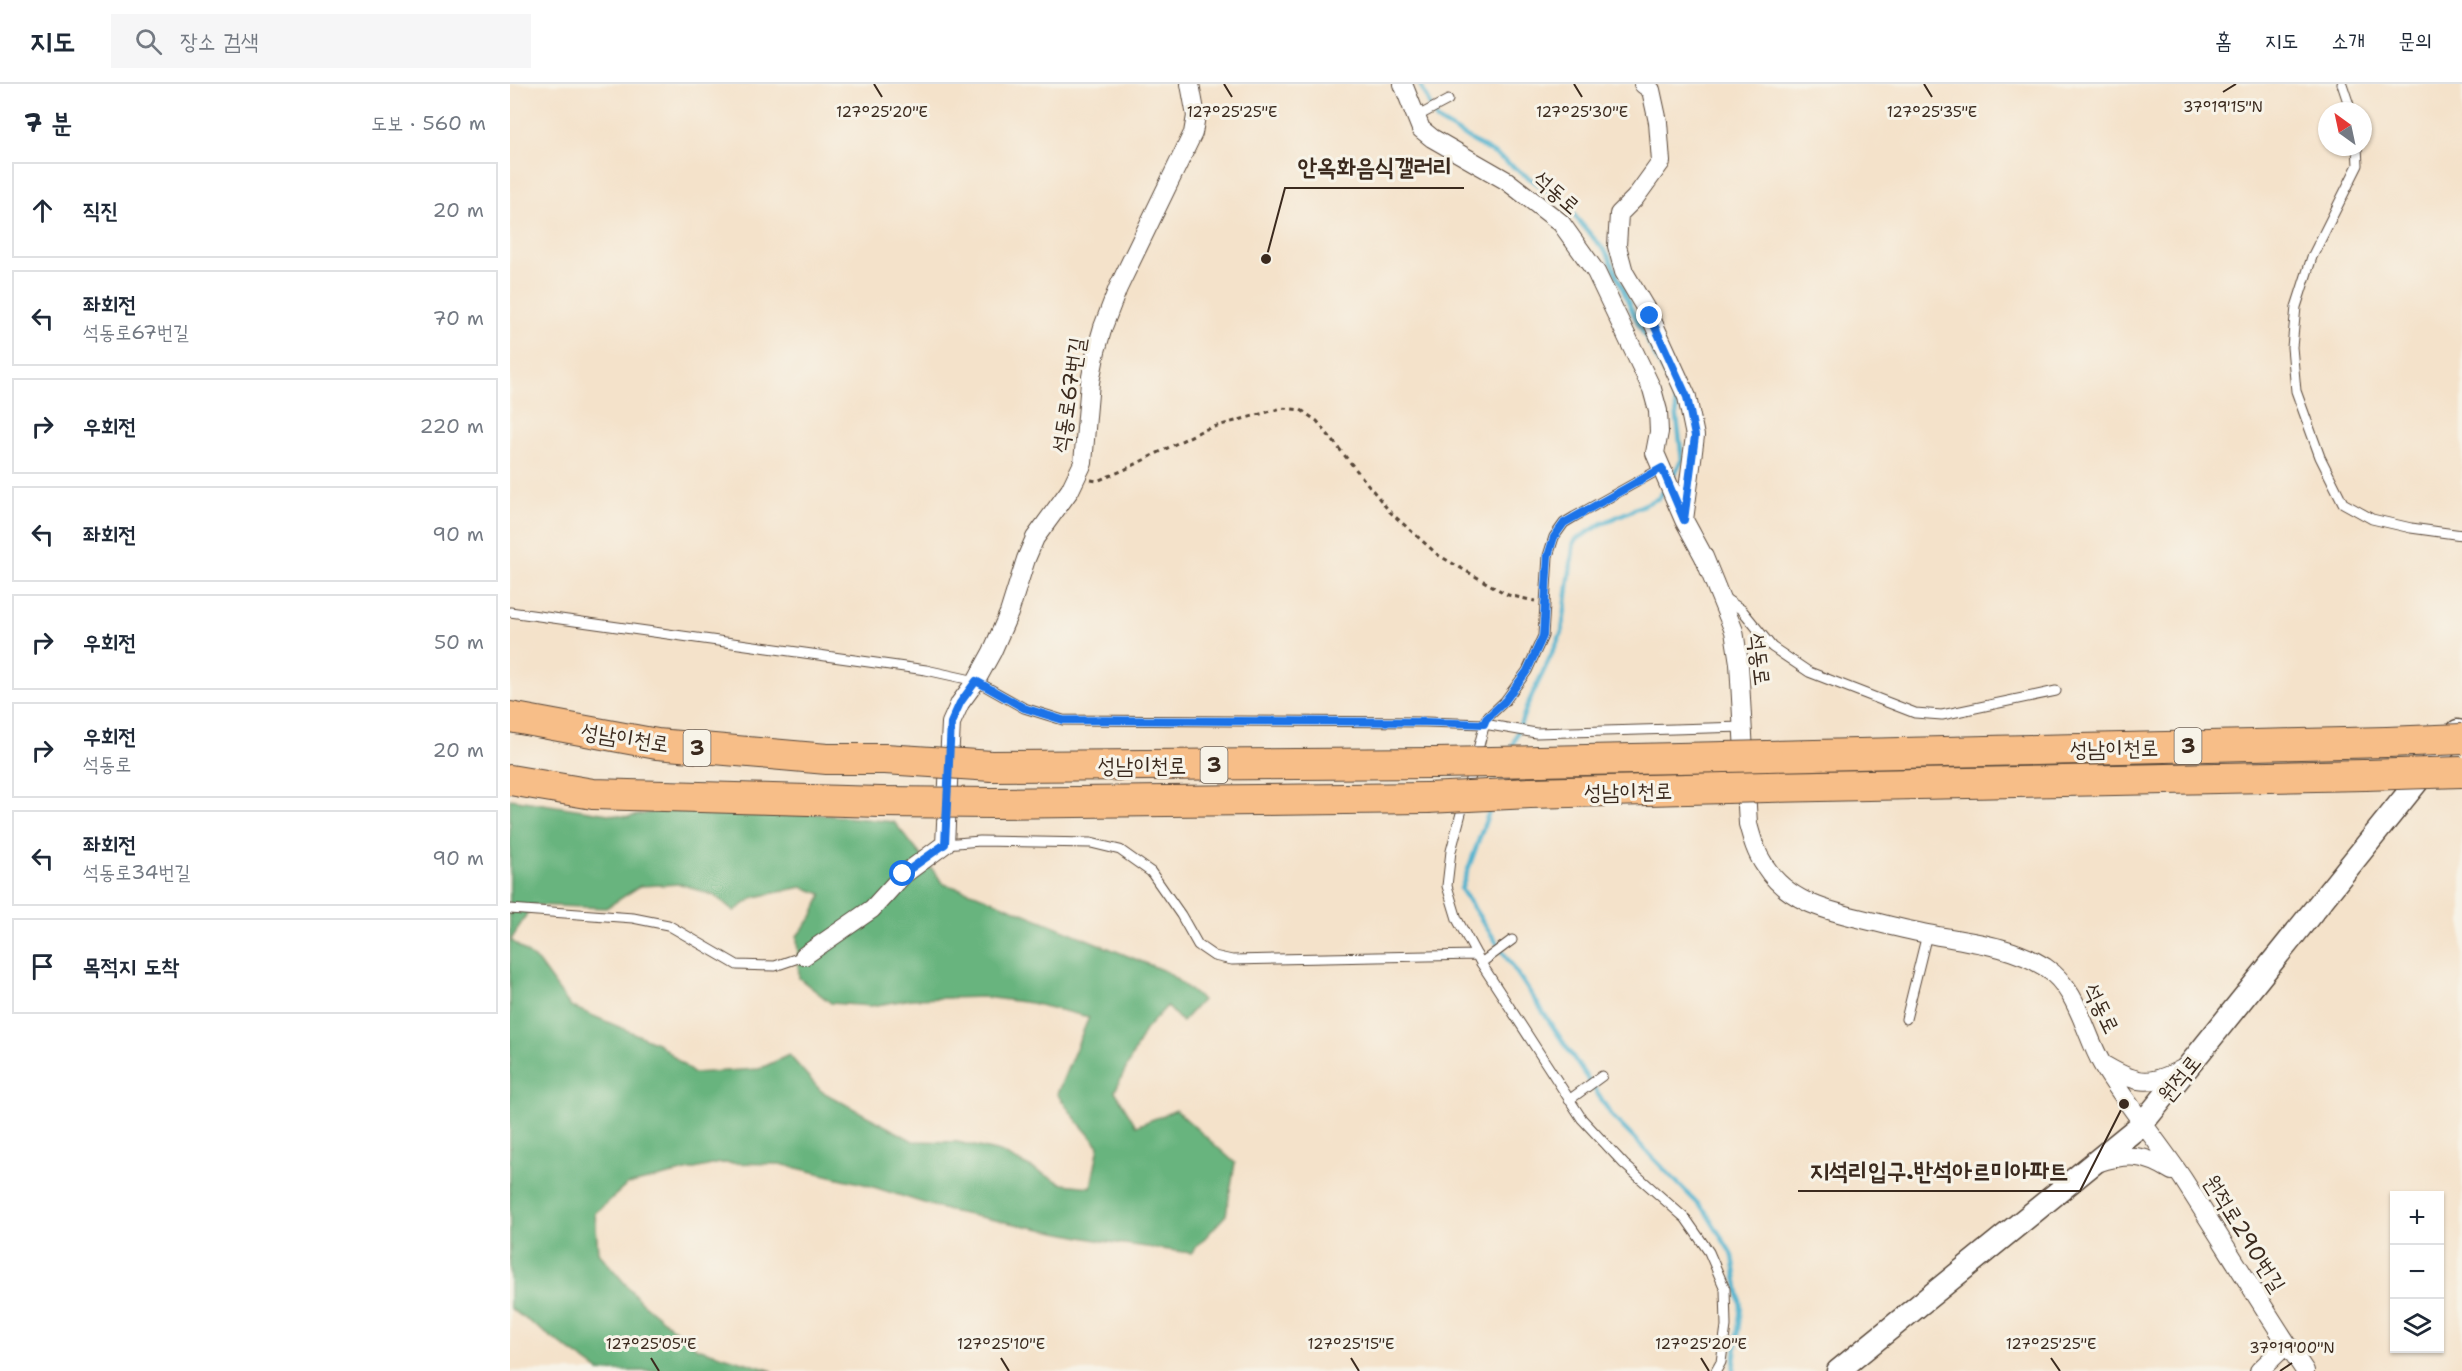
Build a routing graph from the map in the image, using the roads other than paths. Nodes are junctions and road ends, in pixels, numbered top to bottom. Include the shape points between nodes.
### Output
1 (1190, 84) edge
2 (1403, 84) edge
3 (1643, 84) edge
4 (2343, 84) edge
5 (1444, 102) dead end
6 (2348, 102) edge
7 (1420, 115) junction
8 (2357, 156) edge
9 (1663, 470) junction
10 (1684, 520) junction
11 (2462, 535) edge
12 (1720, 594) junction
13 (510, 612) edge
14 (976, 681) junction
15 (2056, 691) dead end
16 (510, 717) edge
17 (1484, 724) junction
18 (1743, 727) junction
19 (2462, 727) edge
20 (2462, 739) edge
21 (1538, 747) junction
22 (2462, 772) edge
23 (510, 780) edge
24 (945, 844) junction
25 (510, 909) edge
26 (1927, 934) junction
27 (1509, 942) dead end
28 (804, 956) joint
29 (1482, 958) junction
30 (1906, 1019) dead end
31 (2102, 1063) junction
32 (2188, 1067) junction
33 (1600, 1078) dead end
34 (1572, 1097) junction
35 (2142, 1124) junction
36 (2092, 1165) junction
37 (2181, 1177) junction
38 (2287, 1344) junction
39 (2264, 1369) edge
40 (1716, 1371) edge
41 (1838, 1371) edge
42 (2305, 1371) edge

1 - 14 street, 석동로67번길 via 1196,116 1193,133 1118,288 1096,351 1083,463 1070,490 1035,538 1010,613
2 - 7 street, 석동로
3 - 10 street via 1651,90 1661,162 1619,214 1617,246 1624,272 1650,316 1687,397 1695,436
4 - 6 lane
5 - 7 lane
7 - 9 street, 석동로 via 1421,129 1540,205 1561,223 1581,249 1652,389 1659,432 1655,453
8 - 11 lane via 2358,165 2312,257 2296,307 2292,347 2295,391 2320,457 2343,503 2372,519
9 - 10 street, 석동로
9 - 17 lane via 1564,523 1554,537 1548,556 1543,636 1527,671
10 - 12 street, 석동로
12 - 15 lane via 1742,610 1772,646 1809,672 1915,713 1942,715
12 - 18 street, 석동로 via 1734,631
13 - 14 lane via 926,670
14 - 17 lane via 1024,708 1063,720
14 - 24 street, 석동로67번길 via 951,723
16 - 21 highway, 성남이천로 / 3, bridge via 657,744 827,759 992,766 1435,764
17 - 21 lane
17 - 29 lane via 1451,851 1447,886 1457,919
18 - 21 lane
18 - 26 street, 석동로 via 1748,825 1766,868 1804,902
19 - 32 street, 원적로
20 - 21 highway, 성남이천로 / 3, bridge via 1725,757
22 - 23 highway, 성남이천로 / 3, bridge via 1427,798 993,803 593,794
24 - 28 street via 903,874 872,909
24 - 29 lane via 1091,843 1120,850 1150,872 1198,945 1223,958
25 - 28 lane via 633,918 668,925 737,965 775,966
26 - 30 lane
26 - 31 street, 석동로 via 2000,946 2047,968 2063,982 2077,1006
27 - 29 lane
29 - 34 lane
31 - 32 street via 2140,1081 2161,1080
31 - 35 street, 석동로
32 - 35 street, 원적로
33 - 34 lane
34 - 40 lane via 1582,1119 1624,1164 1686,1219 1709,1252 1725,1288 1726,1326
35 - 36 street, 원적로
35 - 37 street, 원적로290번길
36 - 37 street via 2118,1156 2140,1157 2156,1161
36 - 41 street, 원적로
37 - 38 street, 원적로290번길
38 - 39 street
38 - 42 street, 원적로290번길

